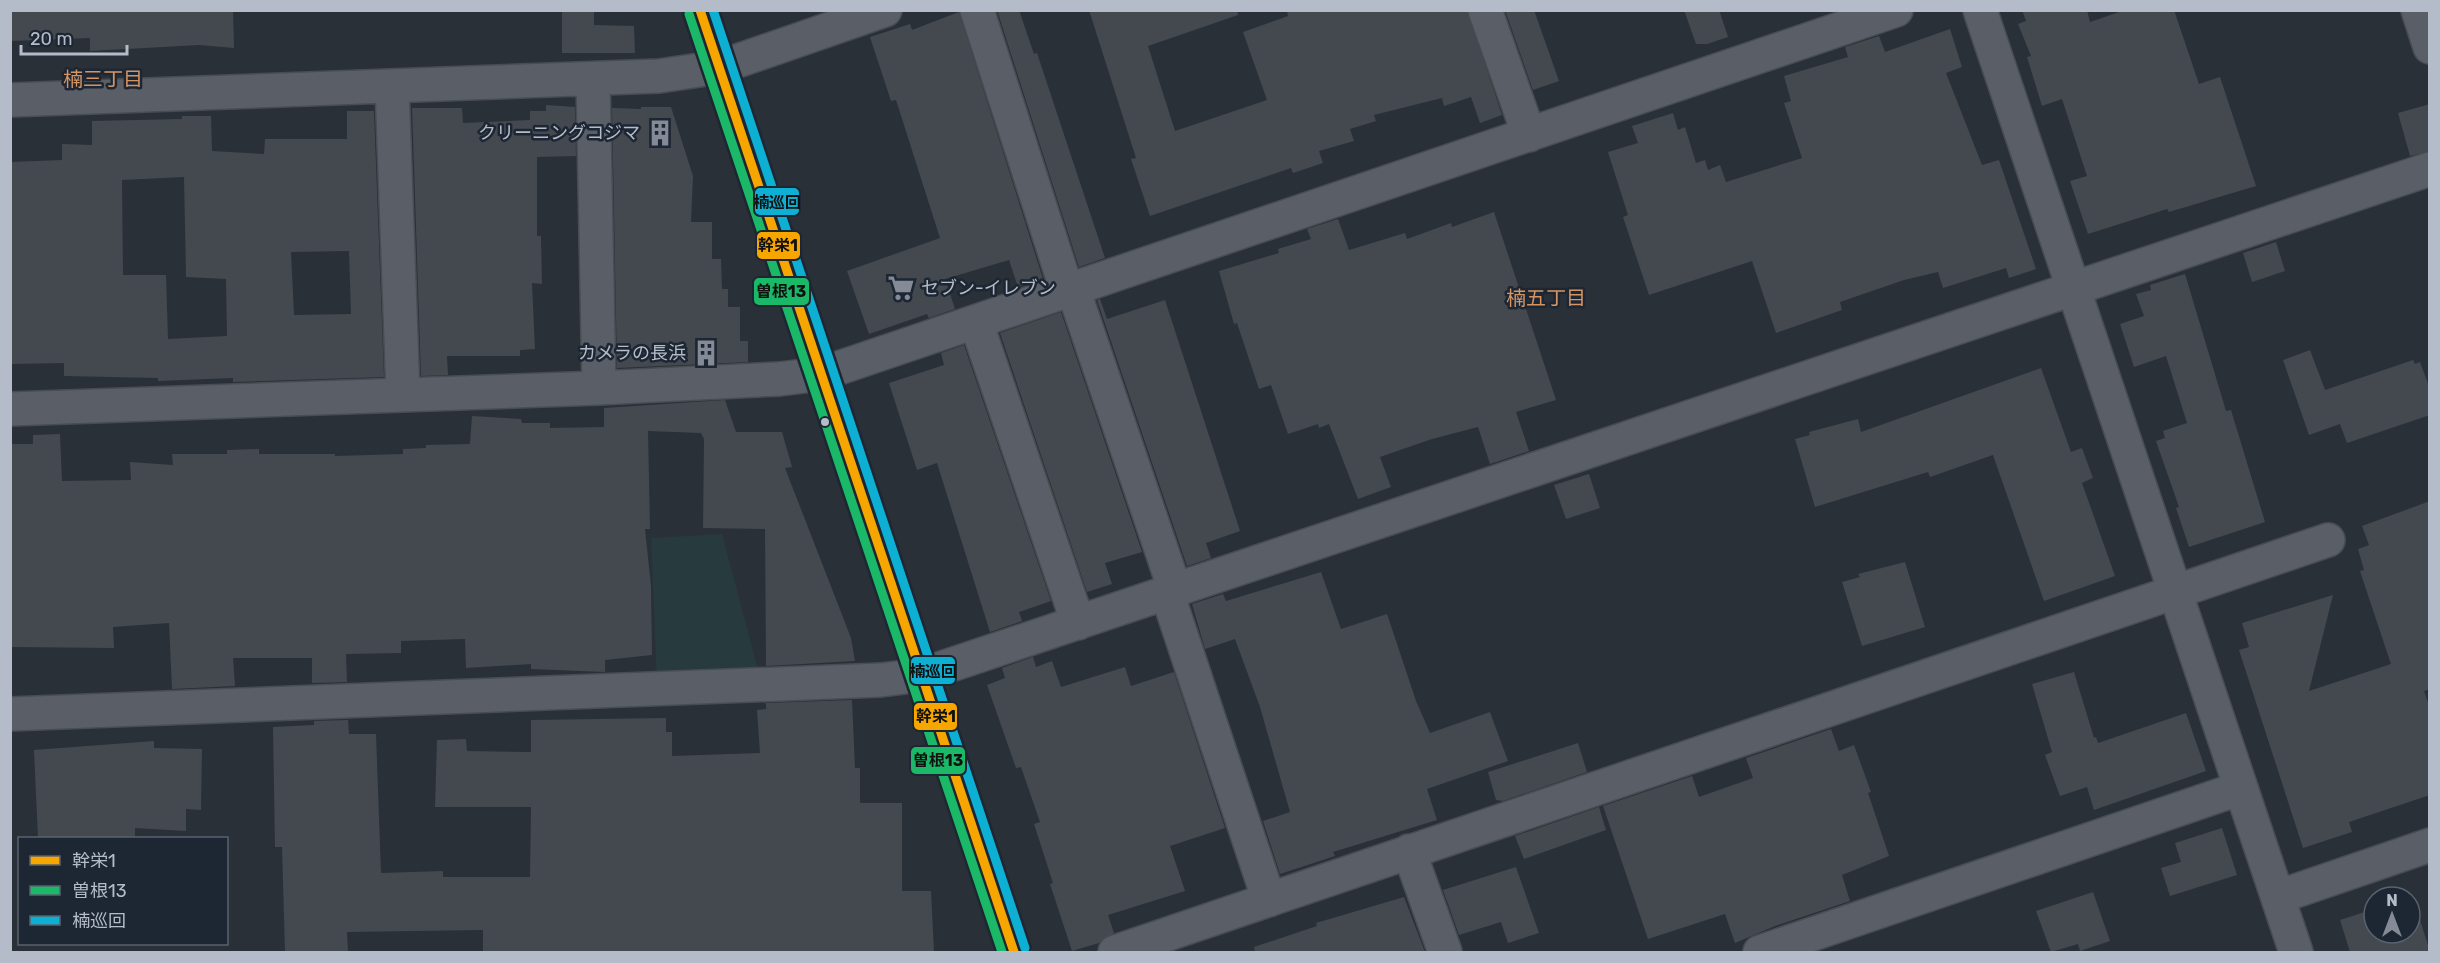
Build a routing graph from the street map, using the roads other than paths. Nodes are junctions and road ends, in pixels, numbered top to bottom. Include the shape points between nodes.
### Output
1 (700, 10) edge
2 (977, 10) edge
3 (1485, 10) edge
4 (1896, 10) edge
5 (1980, 10) edge
6 (2418, 10) edge
7 (874, 12) edge
8 (2430, 47) edge
9 (720, 67) junction
10 (593, 79) junction
11 (392, 86) junction
12 (10, 100) edge
13 (1529, 135) junction
14 (2430, 169) edge
15 (1070, 290) junction
16 (2073, 290) junction
17 (976, 322) junction
18 (821, 374) junction
19 (599, 388) junction
20 (403, 395) junction
21 (10, 410) edge
22 (2328, 540) dead end
23 (1171, 592) junction
24 (2174, 592) junction
25 (1078, 623) junction
26 (921, 675) junction
27 (10, 714) edge
28 (2241, 788) junction
29 (2430, 845) edge
30 (1409, 852) junction
31 (2278, 897) junction
32 (1269, 900) junction
33 (1014, 952) edge
34 (1115, 952) edge
35 (1445, 952) edge
36 (1760, 952) edge
37 (2296, 952) edge

1 - 9 main road
2 - 15 street
3 - 13 street
4 - 13 street
5 - 16 street
6 - 8 street
7 - 9 street
9 - 10 street via 659,76
9 - 18 main road
10 - 11 street
10 - 19 street
11 - 12 street
11 - 20 street
13 - 15 street
14 - 16 street
15 - 17 street
15 - 23 street
16 - 23 street
16 - 24 street
17 - 18 street
17 - 25 street
18 - 19 street
18 - 26 main road
19 - 20 street
20 - 21 street
22 - 24 street
23 - 25 street
23 - 32 street
24 - 28 street
24 - 30 street
25 - 26 street
26 - 27 street via 881,680
26 - 33 main road
28 - 31 street
28 - 36 street
29 - 31 street
30 - 32 street
30 - 35 street
31 - 37 street
32 - 34 street

